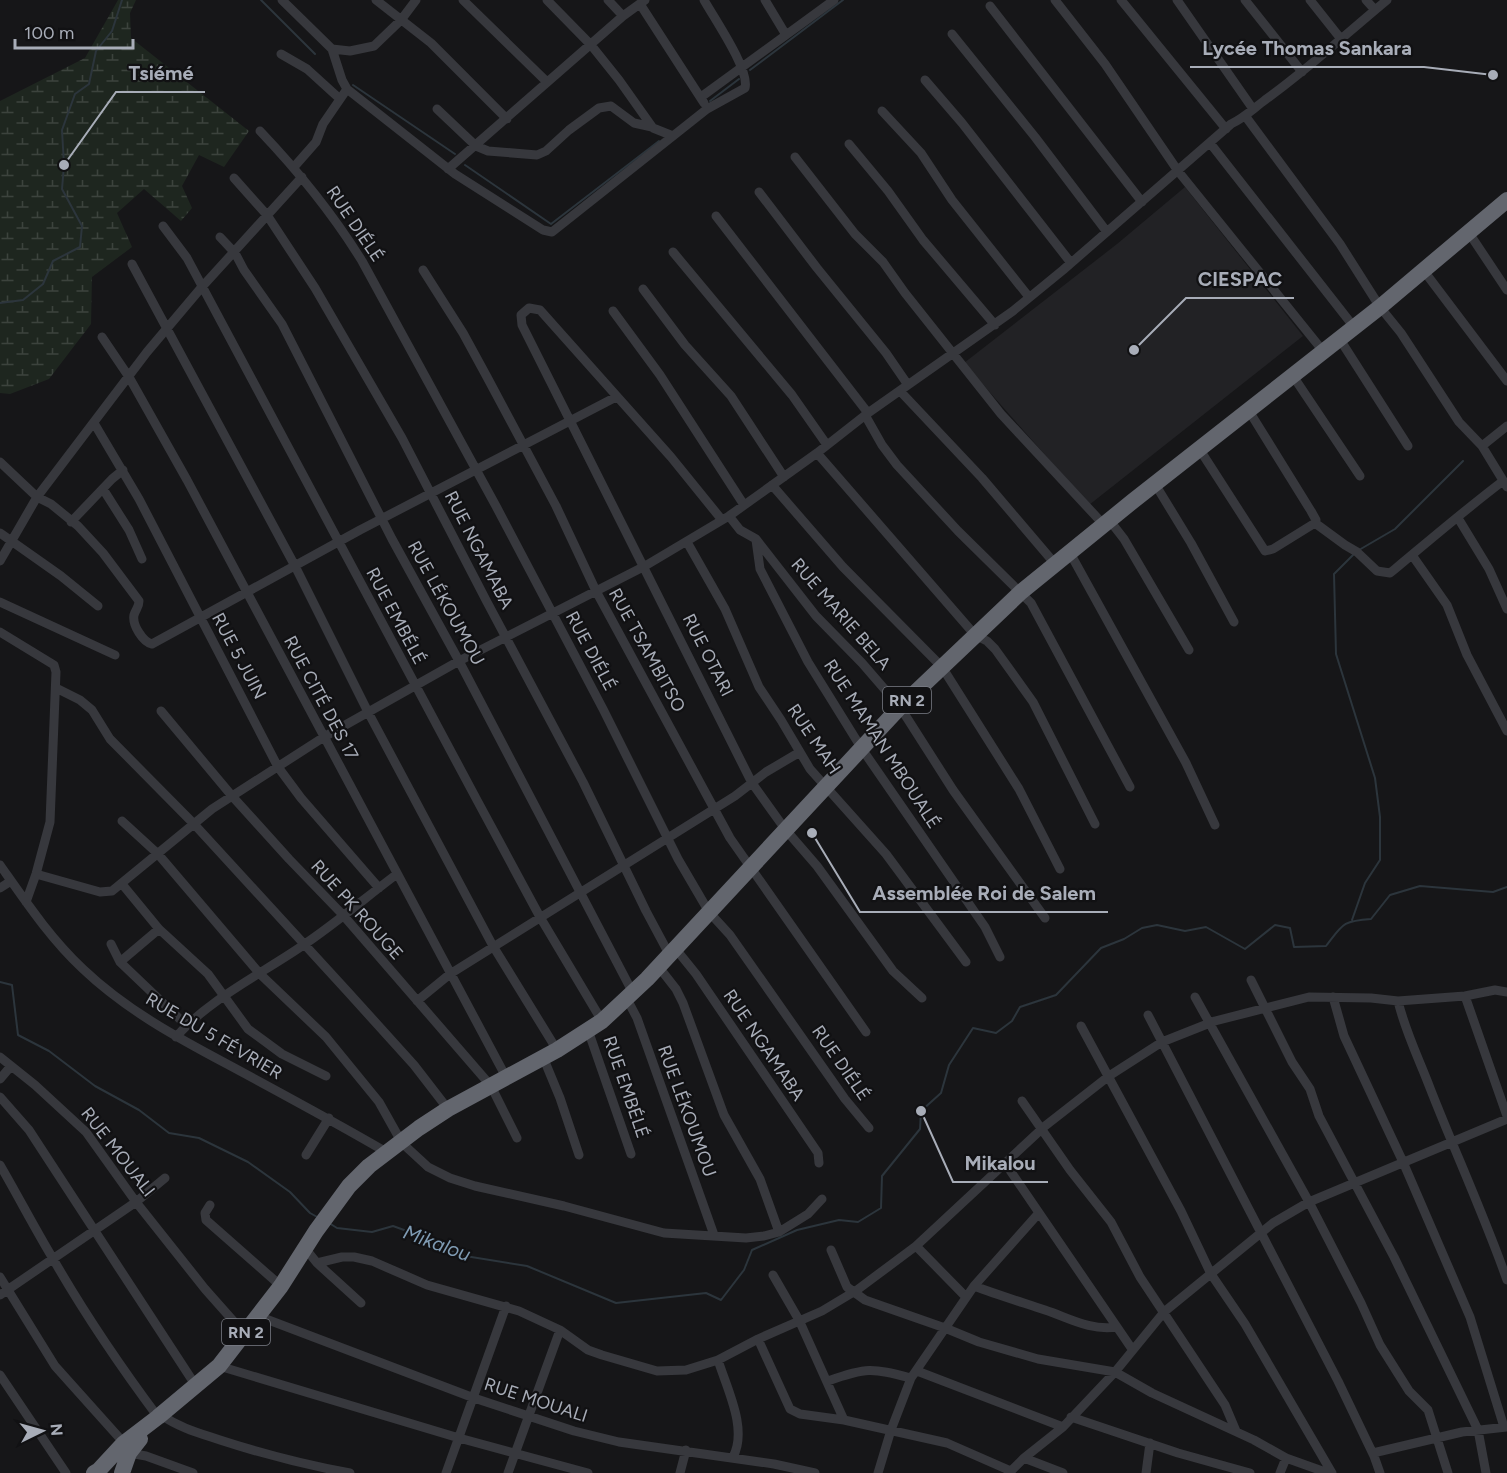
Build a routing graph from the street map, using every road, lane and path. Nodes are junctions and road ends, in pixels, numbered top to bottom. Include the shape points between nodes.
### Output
1 (282, 0) edge
2 (376, 0) edge
3 (416, 0) edge
4 (463, 0) edge
5 (547, 0) edge
6 (608, 0) edge
7 (704, 0) edge
8 (765, 0) edge
9 (1055, 0) edge
10 (1122, 0) edge
11 (1177, 0) edge
12 (1245, 0) edge
13 (1310, 0) edge
14 (1366, 0) edge
15 (1387, 0) edge
16 (643, 1) edge
17 (831, 1) edge
18 (990, 6) dead end
19 (1375, 10) junction
20 (623, 16) junction
21 (401, 20) junction
22 (952, 34) dead end
23 (786, 35) junction
24 (1341, 39) junction
25 (591, 45) junction
26 (332, 48) junction
27 (281, 54) dead end
28 (742, 68) junction
29 (1302, 72) junction
30 (925, 80) dead end
31 (547, 82) junction
32 (347, 89) junction
33 (701, 97) junction
34 (340, 99) junction
35 (707, 109) junction
36 (1253, 109) junction
37 (437, 110) dead end
38 (882, 111) dead end
39 (1246, 117) junction
40 (507, 119) junction
41 (652, 127) junction
42 (1226, 129) junction
43 (260, 130) dead end
44 (673, 136) junction
45 (1210, 143) junction
46 (849, 144) dead end
47 (477, 146) junction
48 (795, 157) dead end
49 (294, 167) junction
50 (448, 169) junction
51 (1178, 171) junction
52 (302, 177) junction
53 (234, 178) dead end
54 (759, 192) dead end
55 (1507, 200) edge
56 (1142, 202) junction
57 (267, 215) junction
58 (716, 216) dead end
59 (163, 226) dead end
60 (1107, 232) junction
61 (1469, 233) junction
62 (220, 237) dead end
63 (673, 252) dead end
64 (235, 253) junction
65 (1071, 263) junction
66 (132, 264) dead end
67 (423, 270) dead end
68 (1424, 271) junction
69 (201, 288) junction
70 (643, 288) dead end
71 (1507, 290) edge
72 (1029, 297) junction
73 (1380, 306) junction
74 (540, 310) joint
75 (613, 311) dead end
76 (995, 325) junction
77 (167, 327) junction
78 (1354, 327) junction
79 (102, 337) dead end
80 (1339, 338) junction
81 (1323, 351) junction
82 (952, 353) junction
83 (1293, 376) junction
84 (129, 377) junction
85 (1507, 381) edge
86 (904, 388) junction
87 (616, 397) junction
88 (1249, 411) junction
89 (867, 414) junction
90 (570, 420) junction
91 (94, 423) junction
92 (1507, 426) edge
93 (522, 445) junction
94 (827, 445) junction
95 (1482, 446) junction
96 (1408, 447) dead end
97 (1200, 450) junction
98 (817, 453) junction
99 (0, 462) edge
100 (123, 470) junction
101 (475, 471) junction
102 (1360, 476) dead end
103 (784, 477) junction
104 (1155, 484) junction
105 (1505, 484) edge
106 (772, 485) junction
107 (103, 489) junction
108 (431, 493) junction
109 (37, 496) junction
110 (744, 505) junction
111 (725, 518) junction
112 (1458, 518) junction
113 (382, 519) junction
114 (71, 522) junction
115 (1107, 523) junction
116 (1315, 523) junction
117 (0, 533) edge
118 (756, 540) junction
119 (11, 541) junction
120 (338, 542) junction
121 (687, 542) junction
122 (1070, 553) junction
123 (1412, 555) junction
124 (142, 560) dead end
125 (0, 561) edge
126 (1056, 565) junction
127 (295, 566) junction
128 (645, 566) junction
129 (596, 591) junction
130 (246, 592) junction
131 (1022, 592) junction
132 (0, 602) edge
133 (98, 606) dead end
134 (1507, 609) edge
135 (552, 613) junction
136 (200, 618) junction
137 (1234, 622) dead end
138 (0, 632) edge
139 (975, 635) junction
140 (505, 637) junction
141 (1189, 650) dead end
142 (115, 655) dead end
143 (459, 661) junction
144 (942, 667) junction
145 (414, 685) junction
146 (56, 688) junction
147 (900, 707) junction
148 (161, 711) dead end
149 (368, 712) junction
150 (1505, 718) edge
151 (1507, 731) edge
152 (324, 737) junction
153 (862, 749) junction
154 (800, 752) junction
155 (278, 766) junction
156 (752, 783) junction
157 (1130, 787) dead end
158 (826, 788) junction
159 (232, 796) junction
160 (714, 809) junction
161 (122, 821) dead end
162 (194, 824) junction
163 (1095, 824) dead end
164 (1215, 825) dead end
165 (785, 829) junction
166 (666, 837) junction
167 (158, 854) junction
168 (0, 865) edge
169 (624, 865) junction
170 (750, 868) junction
171 (1060, 869) dead end
172 (36, 874) junction
173 (397, 874) junction
174 (11, 881) junction
175 (122, 884) junction
176 (0, 888) edge
177 (379, 888) junction
178 (579, 893) junction
179 (26, 902) junction
180 (709, 912) junction
181 (343, 915) junction
182 (540, 917) junction
183 (1045, 918) dead end
184 (159, 929) junction
185 (111, 944) dead end
186 (304, 945) junction
187 (493, 946) junction
188 (667, 956) junction
189 (1000, 957) dead end
190 (120, 962) junction
191 (966, 962) dead end
192 (260, 974) junction
193 (450, 974) junction
194 (1251, 980) dead end
195 (1507, 992) edge
196 (630, 996) junction
197 (1465, 996) junction
198 (224, 997) junction
199 (1194, 997) dead end
200 (1333, 997) junction
201 (922, 998) dead end
202 (417, 1001) junction
203 (1398, 1001) junction
204 (1264, 1008) junction
205 (1148, 1015) dead end
206 (1208, 1024) junction
207 (186, 1025) junction
208 (595, 1026) junction
209 (1081, 1026) dead end
210 (866, 1032) dead end
211 (176, 1037) junction
212 (1162, 1042) junction
213 (550, 1054) junction
214 (0, 1057) edge
215 (11, 1066) junction
216 (326, 1076) dead end
217 (1109, 1076) junction
218 (506, 1077) junction
219 (0, 1079) edge
220 (491, 1086) junction
221 (0, 1097) edge
222 (1022, 1101) dead end
223 (448, 1109) junction
224 (329, 1118) junction
225 (1507, 1118) edge
226 (869, 1128) dead end
227 (1042, 1129) junction
228 (517, 1138) dead end
229 (1451, 1142) junction
230 (402, 1143) junction
231 (388, 1153) junction
232 (632, 1154) dead end
233 (306, 1155) dead end
234 (579, 1155) dead end
235 (1402, 1162) junction
236 (819, 1163) dead end
237 (1005, 1163) junction
238 (0, 1166) edge
239 (165, 1178) dead end
240 (1353, 1183) junction
241 (822, 1199) dead end
242 (136, 1202) junction
243 (1309, 1202) junction
244 (210, 1205) dead end
245 (1038, 1214) junction
246 (94, 1230) junction
247 (779, 1232) junction
248 (1259, 1233) junction
249 (714, 1235) junction
250 (916, 1246) junction
251 (305, 1248) junction
252 (831, 1250) dead end
253 (53, 1259) junction
254 (317, 1263) junction
255 (1211, 1274) junction
256 (772, 1275) dead end
257 (0, 1277) edge
258 (1507, 1280) edge
259 (281, 1286) junction
260 (974, 1286) junction
261 (4, 1292) edge
262 (854, 1292) junction
263 (966, 1297) junction
264 (361, 1303) dead end
265 (506, 1306) junction
266 (1164, 1312) junction
267 (258, 1316) junction
268 (799, 1320) junction
269 (1117, 1327) junction
270 (945, 1328) junction
271 (560, 1330) junction
272 (244, 1333) junction
273 (758, 1339) junction
274 (1132, 1349) junction
275 (718, 1360) junction
276 (219, 1366) junction
277 (1115, 1372) junction
278 (0, 1375) edge
279 (914, 1375) junction
280 (828, 1381) junction
281 (196, 1386) junction
282 (474, 1398) junction
283 (160, 1416) junction
284 (529, 1416) junction
285 (1071, 1417) junction
286 (844, 1420) junction
287 (1063, 1427) junction
288 (1506, 1427) edge
289 (891, 1430) junction
290 (1478, 1430) junction
291 (1236, 1431) junction
292 (459, 1438) junction
293 (1437, 1438) junction
294 (1150, 1443) junction
295 (127, 1448) junction
296 (686, 1450) junction
297 (516, 1453) junction
298 (1372, 1453) junction
299 (733, 1457) junction
300 (1024, 1458) junction
301 (1286, 1458) junction
302 (103, 1472) edge
303 (1010, 1472) edge
304 (66, 1473) edge
305 (122, 1473) edge
306 (192, 1473) edge
307 (350, 1473) edge
308 (446, 1473) edge
309 (508, 1473) edge
310 (588, 1473) edge
311 (680, 1473) edge
312 (815, 1473) edge
313 (878, 1473) edge
314 (1063, 1473) edge
315 (1146, 1473) edge
316 (1250, 1473) edge
317 (1280, 1473) edge
318 (1330, 1473) edge
319 (1380, 1473) edge
320 (1448, 1473) edge
321 (1486, 1473) edge

1 - 26 street
2 - 21 street
3 - 21 street
4 - 31 street
5 - 25 street
6 - 20 street
7 - 28 street
8 - 23 street
9 - 51 street via 1105,64
10 - 42 street
11 - 36 street
12 - 29 street
13 - 24 street
14 - 19 street
15 - 19 street
16 - 20 street
16 - 33 street
17 - 23 street
18 - 56 street
19 - 24 street
20 - 25 street
21 - 26 street via 374,46 350,51
21 - 40 street via 431,43
22 - 60 street
23 - 28 street
24 - 29 street
25 - 31 street
25 - 41 street
26 - 32 street
27 - 34 street via 307,69
28 - 33 street
28 - 35 street via 745,88
29 - 36 street
30 - 65 street
31 - 40 street
32 - 34 street
32 - 50 street
33 - 35 street
34 - 49 street via 316,142
35 - 44 street
36 - 39 street
37 - 47 street
38 - 72 street via 921,153 952,200
39 - 42 street
39 - 73 street via 1340,244
40 - 47 street
41 - 44 street
41 - 47 street via 633,123 611,106 599,108 537,155 488,152
42 - 45 street
43 - 49 street, RUE DIÉLÉ
44 - 50 street via 552,232
45 - 51 street
45 - 78 street
46 - 76 street
47 - 50 street
48 - 82 street via 855,234 883,262
49 - 52 street, RUE DIÉLÉ
51 - 56 street
51 - 81 street
52 - 57 street
52 - 101 street, RUE DIÉLÉ via 362,261
53 - 57 street, RUE NGAMABA
54 - 86 street via 886,353
55 - 61 highway, RN 2
56 - 60 street
57 - 64 street
57 - 108 street, RUE NGAMABA via 363,367
58 - 89 street
59 - 69 street, RUE EMBÉLÉ via 187,258
60 - 65 street
61 - 68 highway, RN 2
61 - 71 street
62 - 64 street, RUE LÉKOUMOU
63 - 94 street via 792,395
64 - 69 street
64 - 113 street, RUE LÉKOUMOU via 282,324
65 - 72 street
66 - 77 street
67 - 93 street, RUE TSAMBITSO via 463,333
68 - 73 highway, RN 2
68 - 85 street
69 - 77 street
69 - 120 street, RUE EMBÉLÉ
70 - 103 street via 685,345 731,396
72 - 76 street
73 - 78 highway, RN 2
73 - 95 street via 1459,422
74 - 87 street, RUE MARIE BELA
74 - 90 street, RUE OTARI via 525,311 521,315 522,325
75 - 110 street via 660,375
76 - 82 street
77 - 84 street
77 - 127 street
78 - 80 highway, RN 2
79 - 84 street, RUE CITÉ DES 17
80 - 81 highway, RN 2
80 - 96 street
81 - 83 highway, RN 2
82 - 86 street
82 - 115 street via 1001,414
83 - 88 highway, RN 2
83 - 102 street
84 - 91 street
84 - 130 street, RUE CITÉ DES 17
86 - 89 street
86 - 126 street
87 - 90 street
87 - 111 street, RUE MARIE BELA
88 - 97 highway, RN 2
88 - 116 street
89 - 94 street
89 - 131 street via 897,465
90 - 93 street
90 - 128 street, RUE OTARI
91 - 100 street, RUE 5 JUIN
91 - 109 street
92 - 95 street
93 - 101 street
93 - 129 street, RUE TSAMBITSO
94 - 98 street
95 - 105 street
97 - 104 highway, RN 2
97 - 116 street via 1265,551
98 - 103 street
98 - 139 street
99 - 109 street
100 - 107 street
100 - 136 street, RUE 5 JUIN
101 - 108 street
101 - 135 street, RUE DIÉLÉ
103 - 106 street
104 - 115 highway, RN 2
104 - 137 street
105 - 112 street via 1468,507
106 - 110 street
106 - 144 street via 843,567
107 - 114 street
107 - 124 street
108 - 113 street
108 - 140 street, RUE NGAMABA
109 - 114 street
109 - 119 street
110 - 111 street
111 - 118 street, RUE MARIE BELA
111 - 121 street
112 - 123 street
112 - 134 street via 1489,569
113 - 120 street
113 - 143 street, RUE LÉKOUMOU
114 - 136 street via 103,553 139,600 133,619 146,642 157,643
115 - 122 highway, RN 2
115 - 141 street via 1124,539
116 - 123 street via 1377,571 1390,573
117 - 119 street
118 - 147 street, RUE MARIE BELA via 816,616
118 - 153 street, RUE MAMAN MBOUALÉ via 760,569 767,585 808,662
119 - 125 street
119 - 133 street
120 - 127 street
120 - 145 street, RUE EMBÉLÉ
121 - 128 street
121 - 154 street, RUE MAH via 725,609 759,687
122 - 126 highway, RN 2
122 - 164 street via 1186,763
123 - 150 street via 1447,605 1491,703
126 - 131 highway, RN 2
127 - 130 street
127 - 149 street
128 - 129 street
128 - 156 street, RUE OTARI
129 - 135 street
129 - 160 street, RUE TSAMBITSO
130 - 136 street
130 - 152 street, RUE CITÉ DES 17
131 - 139 highway, RN 2
131 - 157 street via 1041,619
132 - 142 street
135 - 140 street
135 - 166 street, RUE DIÉLÉ
136 - 155 street, RUE 5 JUIN
138 - 146 street via 54,665
139 - 144 highway, RN 2
139 - 163 street via 994,649 1033,702
140 - 143 street
140 - 169 street, RUE NGAMABA
143 - 145 street
143 - 178 street, RUE LÉKOUMOU
144 - 147 highway, RN 2
144 - 171 street via 1019,789
145 - 149 street
145 - 182 street, RUE EMBÉLÉ
146 - 162 street via 92,710 110,739
146 - 172 street via 50,822
147 - 153 highway, RN 2
147 - 183 street, RUE MARIE BELA via 953,790
148 - 159 street, RUE PK ROUGE
149 - 152 street
149 - 187 street
150 - 151 street
152 - 155 street
152 - 173 street, RUE CITÉ DES 17
153 - 158 highway, RN 2
153 - 189 street, RUE MAMAN MBOUALÉ via 985,927
154 - 156 street
154 - 158 street, RUE MAH
155 - 159 street
155 - 177 street, RUE 5 JUIN
156 - 160 street
156 - 165 street, RUE OTARI
158 - 165 highway, RN 2
158 - 191 street, RUE MAH via 886,854
159 - 162 street
159 - 181 street, RUE PK ROUGE
160 - 166 street
160 - 170 street, RUE TSAMBITSO
161 - 167 street
162 - 167 street
162 - 186 street
165 - 170 highway, RN 2
165 - 201 street, RUE OTARI via 817,866 893,971
166 - 169 street
166 - 180 street, RUE DIÉLÉ
167 - 175 street
167 - 192 street
168 - 174 street, RUE DU 5 FÉVRIER
169 - 178 street
169 - 188 street, RUE NGAMABA
170 - 180 highway, RN 2
170 - 210 street, RUE TSAMBITSO
172 - 175 street via 100,892 112,891
172 - 179 street
173 - 177 street
173 - 193 street, RUE CITÉ DES 17
174 - 176 street
174 - 179 street, RUE DU 5 FÉVRIER
175 - 184 street
177 - 181 street
178 - 182 street
178 - 196 street, RUE LÉKOUMOU
179 - 211 street, RUE DU 5 FÉVRIER via 41,924 84,969 120,1000
180 - 188 highway, RN 2
180 - 226 street, RUE DIÉLÉ via 730,935
181 - 186 street
181 - 202 street, RUE PK ROUGE
182 - 187 street
182 - 208 street, RUE EMBÉLÉ
184 - 190 street
184 - 198 street via 208,974
185 - 190 street
186 - 192 street
186 - 223 street via 414,1065
187 - 193 street
187 - 213 street
188 - 196 highway, RN 2
188 - 236 street, RUE NGAMABA via 696,974 818,1153
188 - 247 street via 724,1115 760,1179
190 - 207 street
192 - 198 street
192 - 230 street via 326,1037 379,1102
193 - 202 street
193 - 218 street, RUE CITÉ DES 17
194 - 204 street
195 - 197 street via 1495,990
196 - 208 highway, RN 2
196 - 249 street, RUE LÉKOUMOU
197 - 203 street
197 - 225 street
198 - 207 street
198 - 216 street via 260,1039
199 - 206 street
200 - 203 street
200 - 204 street via 1309,997
200 - 235 street via 1344,1036
202 - 220 street, RUE PK ROUGE
203 - 229 street
204 - 206 street
204 - 240 street via 1310,1089 1319,1116
205 - 212 street
206 - 212 street
206 - 243 street
207 - 211 street
208 - 213 highway, RN 2
208 - 232 street, RUE EMBÉLÉ
209 - 217 street
211 - 224 street, RUE DU 5 FÉVRIER
212 - 217 street
212 - 248 street
213 - 218 highway, RN 2
213 - 234 street
214 - 215 street, RUE MOUALI
215 - 219 street
215 - 242 street, RUE MOUALI via 86,1132
217 - 227 street
217 - 255 street
218 - 220 highway, RN 2
220 - 223 highway, RN 2
220 - 228 street, RUE PK ROUGE
221 - 246 street via 29,1131
222 - 227 street
223 - 230 highway, RN 2
224 - 231 street, RUE DU 5 FÉVRIER
224 - 233 street
225 - 229 street
227 - 237 street
227 - 266 street via 1112,1222 1140,1277
229 - 235 street
229 - 258 street
230 - 231 highway, RN 2
230 - 249 street via 428,1167 457,1180 664,1233
231 - 251 highway, RN 2 via 349,1186
235 - 240 street
235 - 288 street via 1470,1317
237 - 245 street
237 - 250 street
238 - 253 street
239 - 242 street
240 - 243 street
240 - 290 street
241 - 247 street via 808,1214
242 - 246 street
242 - 272 street, RUE MOUALI
243 - 248 street
243 - 293 street via 1380,1345 1408,1391 1428,1410
244 - 259 street via 205,1212 206,1220
245 - 260 street
245 - 269 street
246 - 253 street
246 - 281 street
247 - 249 street via 746,1238
248 - 255 street
248 - 298 street
250 - 262 street
250 - 263 street
251 - 254 street
251 - 259 highway, RN 2
252 - 262 street via 843,1281
253 - 261 street
253 - 283 street via 111,1351
254 - 264 street
254 - 265 street via 342,1257 362,1258 427,1285
255 - 266 street
255 - 318 street via 1245,1324
256 - 268 street
257 - 261 street
259 - 267 highway, RN 2
260 - 263 street
260 - 269 street via 1086,1326
261 - 295 street via 55,1366
262 - 268 street
262 - 270 street via 866,1300
263 - 270 street
265 - 271 street
265 - 282 street
266 - 274 street
266 - 291 street via 1225,1405
267 - 272 highway, RN 2
267 - 282 street, RUE MOUALI
268 - 273 street
268 - 280 street
269 - 274 street
270 - 277 street via 1038,1359
270 - 279 street
271 - 275 street via 595,1353 657,1371 686,1370
271 - 284 street
272 - 276 highway, RN 2
273 - 275 street
273 - 286 street via 790,1409
274 - 277 street
275 - 299 street via 736,1418 739,1442
276 - 281 highway, RN 2
276 - 292 street
277 - 285 street
277 - 291 street
278 - 304 street
279 - 280 street via 864,1369
279 - 287 street
279 - 289 street
280 - 286 street
281 - 283 highway, RN 2
282 - 284 street, RUE MOUALI
282 - 292 street
283 - 295 highway, RN 2
283 - 307 street via 238,1446 298,1464
284 - 296 street, RUE MOUALI via 604,1439
284 - 297 street
285 - 287 street
285 - 294 street
286 - 289 street
287 - 300 street
288 - 290 street
289 - 303 street via 948,1443
289 - 313 street
290 - 293 street
290 - 321 street
291 - 301 street
292 - 297 street
292 - 308 street
293 - 298 street
293 - 320 street
294 - 315 street
294 - 316 street
295 - 302 highway, RN 2
295 - 305 highway
295 - 306 street
296 - 299 street, RUE MOUALI
296 - 311 street
297 - 309 street
297 - 310 street
298 - 319 street
299 - 312 street, RUE MOUALI
300 - 303 street
300 - 314 street
301 - 317 street
301 - 318 street

